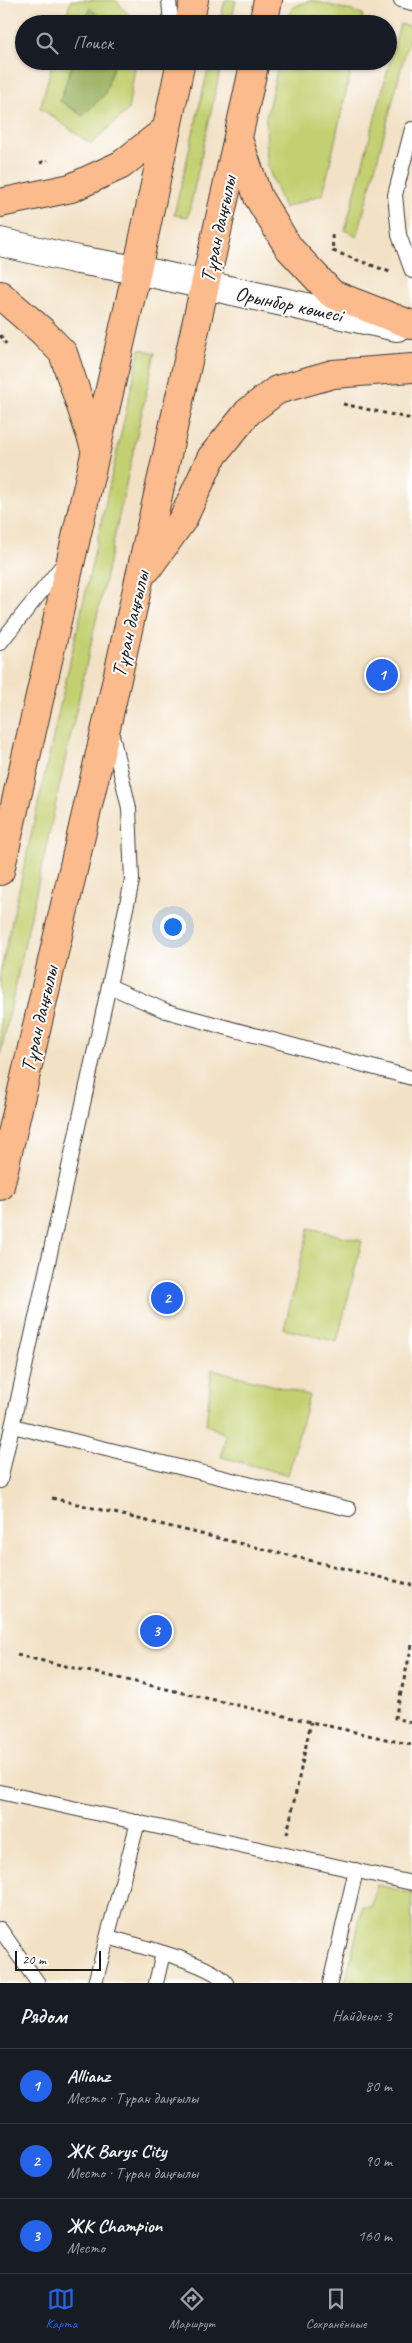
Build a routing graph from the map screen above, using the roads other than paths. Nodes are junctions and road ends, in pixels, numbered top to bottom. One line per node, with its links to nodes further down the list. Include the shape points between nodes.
1 (169, 0): 6 (lane)
2 (194, 0): 7 (main road)
3 (268, 0): 8 (main road)
4 (401, 0): 5 (lane)
5 (412, 3)
6 (171, 15)
7 (191, 15)
8 (265, 15)
9 (177, 70): 11 (main road)
10 (253, 70): 13 (main road, Тұран даңғылы)
11 (167, 129): 14 (main road, via 121,165 71,188); 16 (main road)
12 (412, 129): 17 (lane, via 395,195 399,235)
13 (238, 137): 18 (main road, Тұран даңғылы); 20 (main road, via 258,197 289,248 332,294)
14 (0, 203)
15 (0, 242): 16 (street, Орынбор көшесі)
16 (137, 270): 18 (street, Орынбор көшесі); 23 (main road)
17 (412, 271)
18 (206, 286): 21 (street, Орынбор көшесі); 25 (main road, Тұран даңғылы)
19 (0, 295): 23 (main road, via 42,330 63,354)
20 (412, 325)
21 (412, 331)
22 (412, 368): 25 (main road, via 333,374 277,390 248,412 211,458 183,519)
23 (95, 448): 24 (main road)
24 (72, 554): 26 (lane); 28 (main road)
25 (140, 579): 27 (main road, Тұран даңғылы)
26 (0, 643)
27 (108, 719): 29 (lane, via 129,808 132,881); 31 (main road, Тұран даңғылы)
28 (0, 871)
29 (109, 986): 30 (lane, via 166,1011); 32 (lane)
30 (412, 1078)
31 (0, 1186)
32 (13, 1426): 33 (lane); 34 (lane)
33 (0, 1481)
34 (350, 1509)
35 (0, 1792): 36 (lane)
36 (138, 1822): 37 (lane); 40 (lane)
37 (356, 1870): 38 (lane); 46 (lane)
38 (412, 1883)
39 (0, 1929): 42 (lane)
40 (108, 1937): 41 (lane); 43 (lane)
41 (163, 1953): 44 (lane); 45 (lane, via 215,1972)
42 (38, 1983)
43 (95, 1983)
44 (156, 1983)
45 (226, 1983)
46 (330, 1983)

